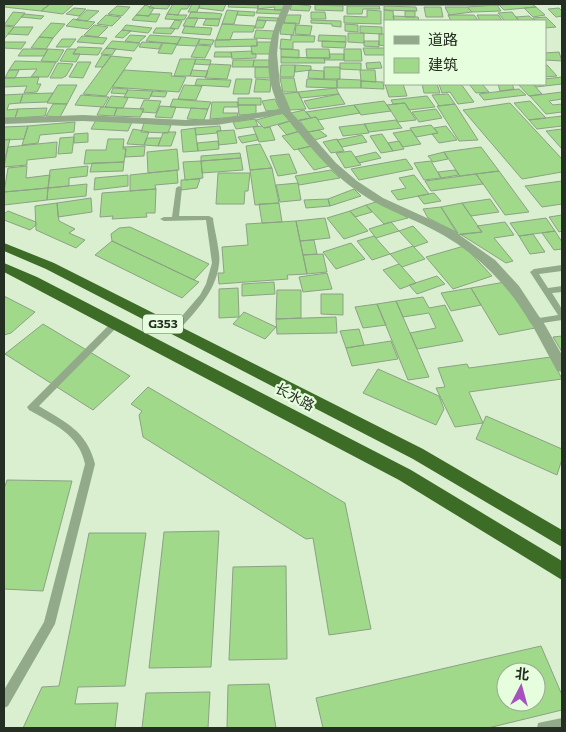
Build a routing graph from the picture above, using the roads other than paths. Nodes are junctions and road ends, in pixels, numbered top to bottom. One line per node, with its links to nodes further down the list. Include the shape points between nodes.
1 (288, 4): 5 (street, via 275,33 273,80)
2 (323, 4): 3 (street)
3 (391, 4): 4 (street)
4 (500, 4)
5 (285, 111): 6 (street, via 217,122 186,123 83,118); 16 (street, via 354,184 374,198 432,224 493,263 516,289)
6 (4, 120)
7 (179, 188): 9 (lane)
8 (164, 219): 9 (lane)
9 (176, 219): 18 (lane, via 210,218 216,263 203,297)
10 (4, 247): 18 (highway, 长水路 / G353, via 50,266)
11 (4, 267): 17 (highway, 长水路 / G353)
12 (562, 268): 14 (lane, via 534,272)
13 (562, 289): 14 (lane)
14 (547, 291): 15 (lane)
15 (562, 316): 16 (lane)
16 (536, 321): 19 (street)
17 (116, 323): 21 (highway, 长水路 / G353, via 405,475); 22 (lane, via 32,407 81,438 90,464 49,624)
18 (174, 330): 20 (highway, 长水路 / G353, via 418,454)
19 (562, 367)
20 (562, 539)
21 (562, 571)
22 (4, 702)
23 (562, 724): 24 (lane)
24 (543, 728)

